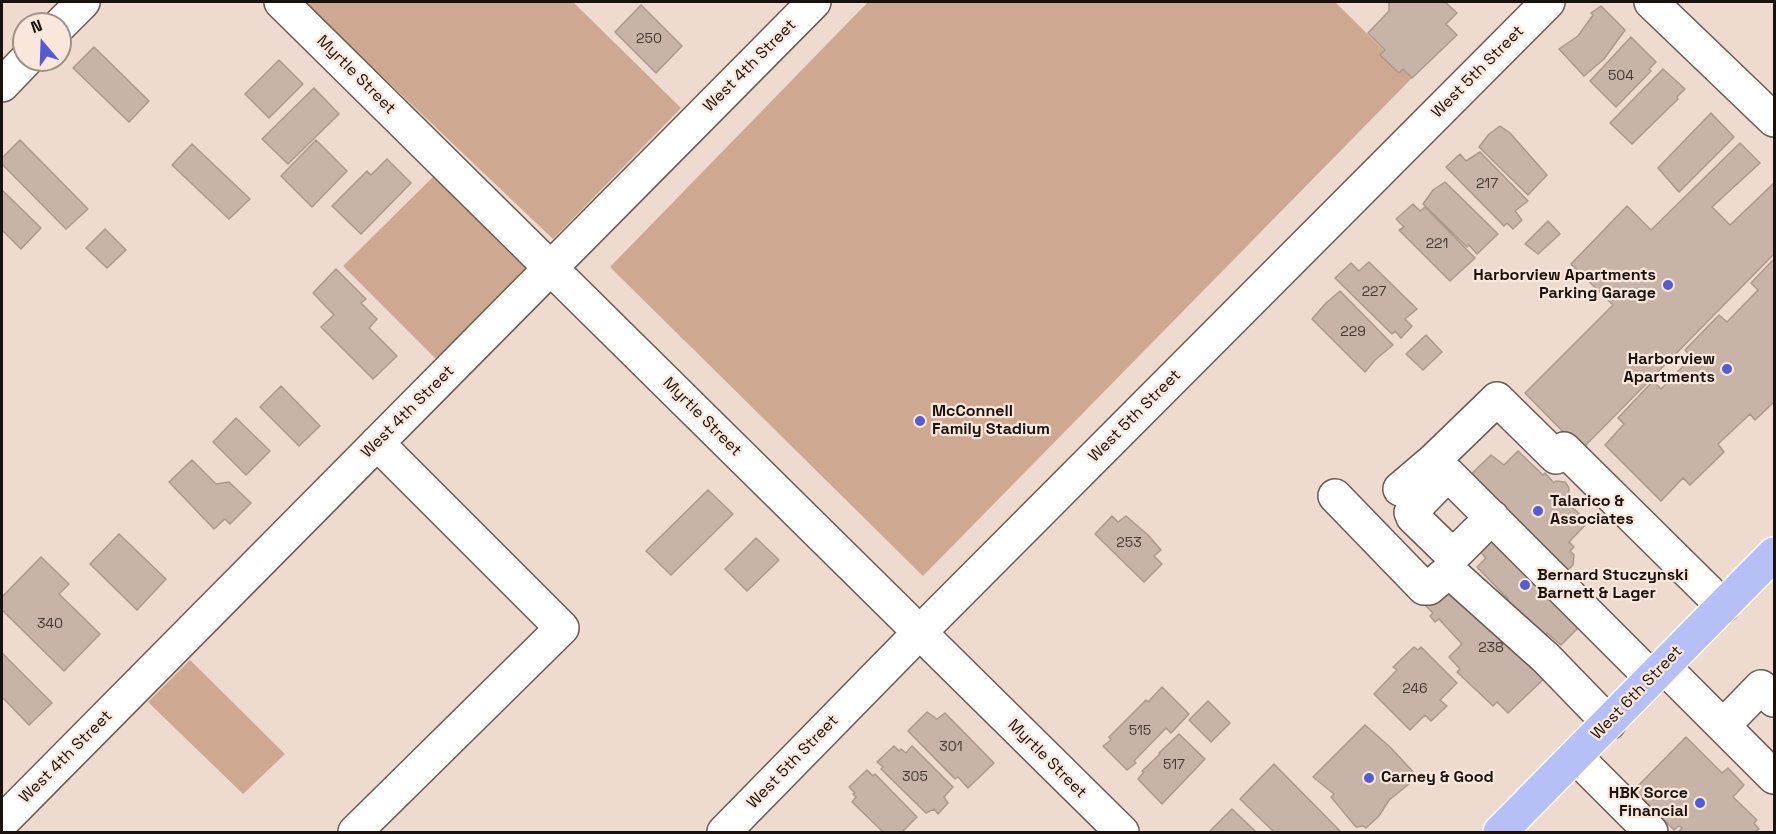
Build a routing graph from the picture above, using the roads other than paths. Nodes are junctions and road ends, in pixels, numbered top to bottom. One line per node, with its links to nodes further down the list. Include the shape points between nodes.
1 (83, 2): 6 (street)
2 (281, 2): 10 (street, Myrtle Street)
3 (814, 2): 10 (street, West 4th Street)
4 (1548, 2): 18 (street, West 5th Street)
5 (1651, 2): 9 (street)
6 (72, 13)
7 (14, 72): 8 (street)
8 (2, 85)
9 (1774, 120)
10 (551, 267): 11 (street, West 4th Street); 18 (street, Myrtle Street)
11 (377, 443): 25 (street, West 4th Street); 26 (street, via 562,628)
12 (1441, 467): 13 (street); 15 (street); 15 (street, via 1412,512 1413,517 1451,554); 17 (street, via 1497,399 1556,457 1564,449)
13 (1400, 489)
14 (1335, 496): 21 (street, via 1424,588 1449,571 1546,658)
15 (1492, 517): 19 (street)
16 (1774, 554): 17 (main road, West 6th Street)
17 (1723, 606): 19 (main road, West 6th Street)
18 (919, 633): 27 (street, West 5th Street); 28 (street, Myrtle Street)
19 (1658, 672): 21 (main road, West 6th Street); 22 (street)
20 (1774, 700): 22 (street, via 1761,687)
21 (1609, 723): 23 (main road, West 6th Street)
22 (1722, 726): 24 (street)
23 (1575, 756): 29 (main road, West 6th Street); 30 (street)
24 (1774, 777)
25 (2, 822)
26 (355, 832)
27 (724, 832)
28 (1122, 832)
29 (1500, 832)
30 (1651, 832)

